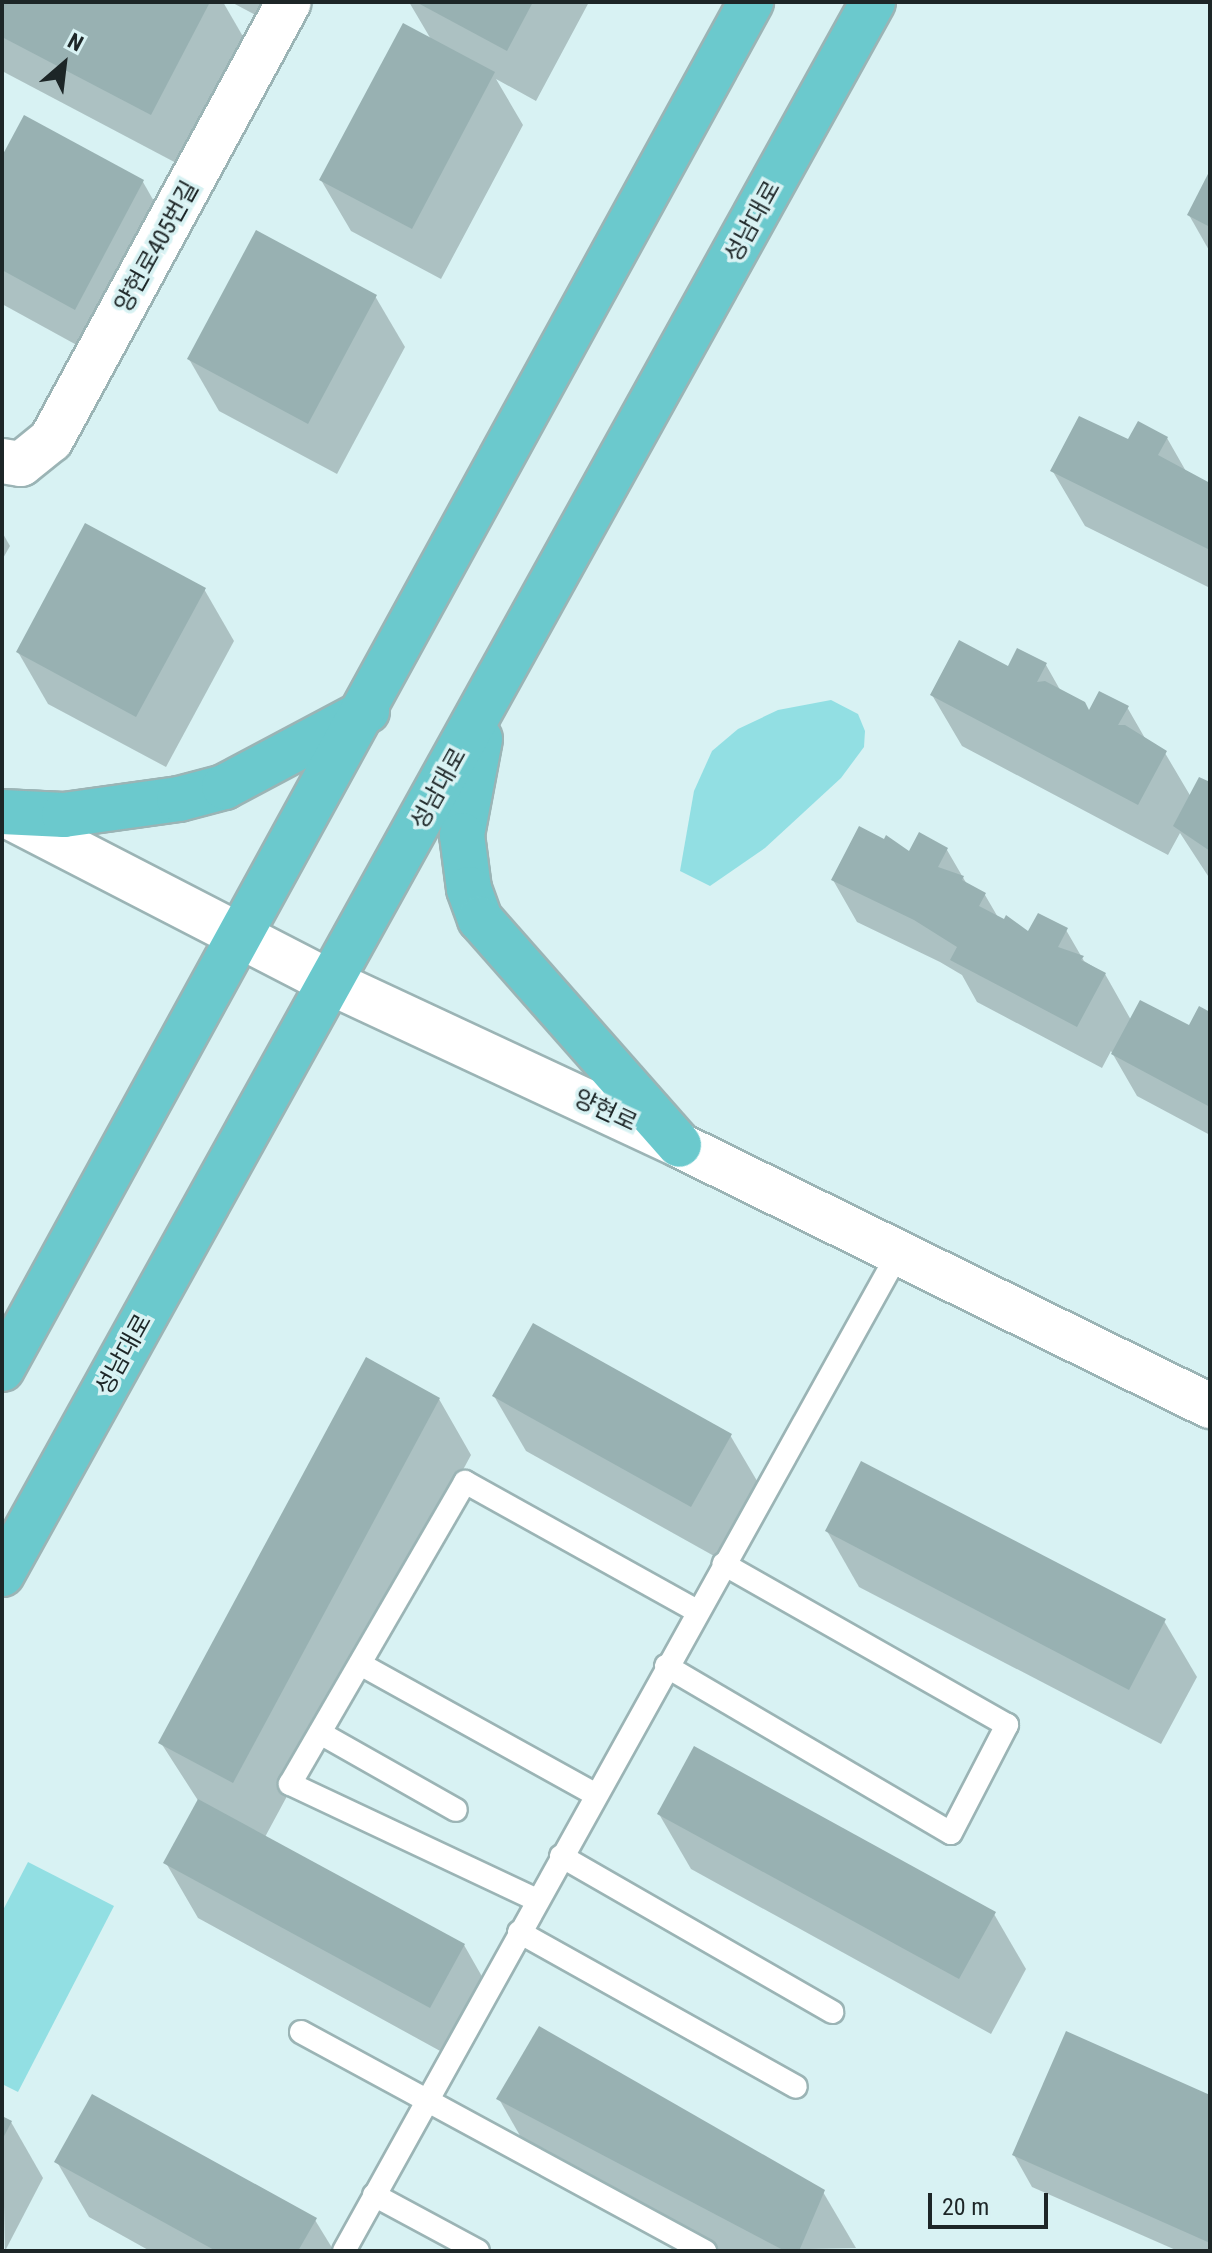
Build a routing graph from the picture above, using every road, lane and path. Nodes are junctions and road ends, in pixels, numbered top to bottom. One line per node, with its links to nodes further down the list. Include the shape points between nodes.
1 (289, 2): 4 (main road, 양현로405번길, via 51,440 21,464)
2 (751, 2): 6 (main road)
3 (873, 2): 5 (main road, 성남대로)
4 (2, 461)
5 (488, 701): 9 (main road, 성남대로); 10 (main road, via 462,835 469,889 480,919)
6 (367, 711): 7 (main road, via 224,787 179,799 64,815); 8 (main road)
7 (2, 812): 8 (main road, 양현로)
8 (237, 935): 9 (main road, 양현로); 12 (main road)
9 (330, 982): 10 (main road, 양현로); 15 (main road, 성남대로)
10 (679, 1145): 11 (main road, 양현로)
11 (899, 1252): 13 (main road, 양현로); 14 (lane)
12 (2, 1369)
13 (1210, 1406)
14 (724, 1564): 16 (lane); 18 (lane, via 1007,1725 951,1833)
15 (2, 1574)
16 (697, 1611): 17 (lane, via 465,1482); 18 (lane)
17 (360, 1664): 19 (lane); 20 (lane)
18 (666, 1666): 20 (lane)
19 (320, 1733): 21 (lane); 23 (lane, via 290,1784)
20 (595, 1794): 22 (lane)
21 (456, 1810)
22 (561, 1856): 23 (lane); 25 (lane)
23 (537, 1900): 24 (lane)
24 (519, 1932): 27 (lane); 28 (lane)
25 (832, 2012)
26 (301, 2032): 28 (lane)
27 (796, 2087)
28 (428, 2098): 29 (lane); 32 (lane)
29 (374, 2195): 30 (lane); 31 (lane)
30 (344, 2251)
31 (478, 2251)
32 (705, 2251)

